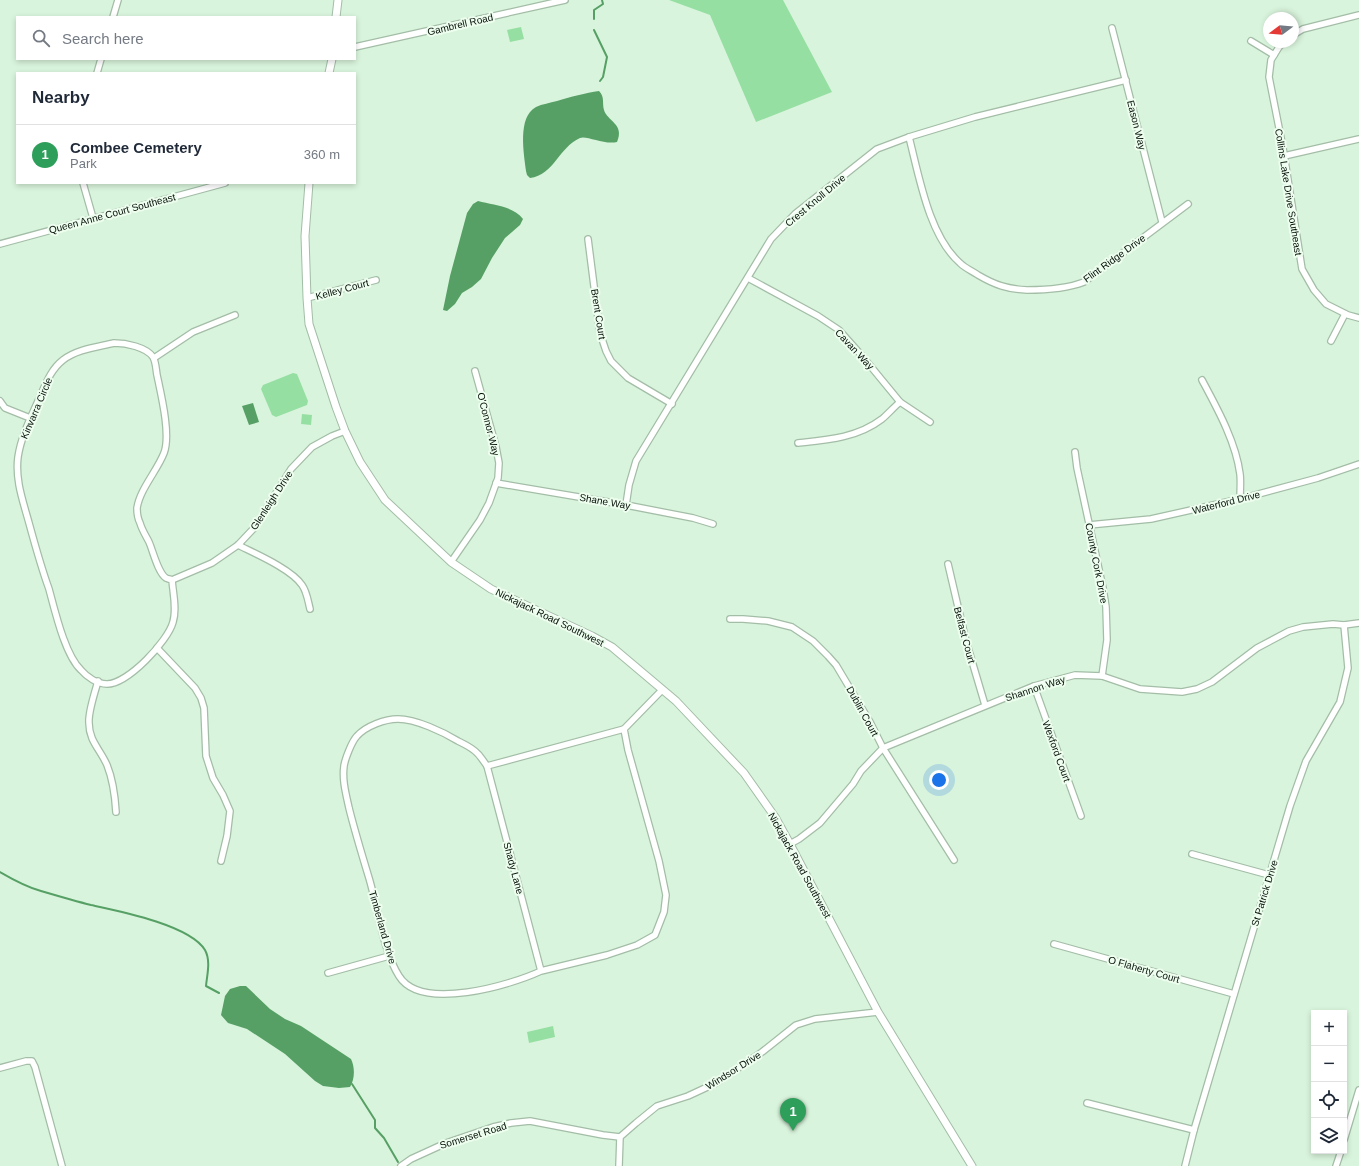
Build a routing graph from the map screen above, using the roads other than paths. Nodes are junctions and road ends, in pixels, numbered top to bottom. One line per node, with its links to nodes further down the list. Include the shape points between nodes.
1 (118, 0): 5 (street)
2 (338, 0): 6 (street)
3 (564, 0): 10 (street, Gambrell Road)
4 (1359, 15): 8 (street)
5 (113, 16)
6 (336, 16)
7 (1112, 28): 17 (street, Eason Way)
8 (1299, 31)
9 (1251, 41): 12 (street)
10 (356, 47)
11 (1278, 48): 12 (street, Collins Lake Drive Southeast)
12 (1274, 55): 20 (street, Collins Lake Drive Southeast, via 1269,78)
13 (101, 60): 15 (street)
14 (332, 60): 16 (street)
15 (97, 72)
16 (329, 72)
17 (1126, 80): 18 (street, Crest Knoll Drive, via 974,117); 26 (street, Eason Way)
18 (909, 137): 26 (street, Flint Ridge Drive, via 934,225 960,263 992,283 1010,289 1039,290 1070,287 1084,282); 29 (street, Crest Knoll Drive, via 877,149 795,214 772,239)
19 (1359, 138): 20 (street)
20 (1284, 156): 32 (street, Collins Lake Drive Southeast, via 1302,269 1326,304)
21 (83, 184): 25 (street)
22 (221, 184): 25 (street, Queen Anne Court Southeast)
23 (308, 184): 31 (street, Nickajack Road Southwest, via 305,236)
24 (1188, 204): 26 (street, Flint Ridge Drive)
25 (93, 218): 28 (street, Queen Anne Court Southeast)
26 (1162, 222)
27 (588, 239): 41 (street, Brent Court, via 600,332 606,352 628,378)
28 (0, 244)
29 (748, 278): 40 (street, Cavan Way, via 839,330); 41 (street, Crest Knoll Drive)
30 (376, 280): 31 (street, Kelley Court)
31 (307, 298): 44 (street, Nickajack Road Southwest, via 309,324)
32 (1345, 314): 34 (street, Collins Lake Drive Southeast); 35 (street)
33 (235, 315): 36 (street, via 193,332)
34 (1359, 318)
35 (1331, 341)
36 (154, 358): 42 (street, Kinvarra Circle, via 149,353 125,343 114,343 73,354 52,370); 56 (street, via 165,424 165,447 144,490 137,515 161,571 166,578)
37 (475, 371): 48 (street, O'Connor Way, via 499,463)
38 (1202, 380): 49 (street, via 1232,443 1240,474)
39 (0, 401): 42 (street, via 5,408)
40 (900, 402): 43 (street, Cavan Way); 45 (street, via 864,430 842,438)
41 (672, 404): 50 (street, Crest Knoll Drive, via 636,461)
42 (30, 418): 63 (street, Kinvarra Circle, via 18,457 20,491 70,656 92,680)
43 (930, 422)
44 (345, 431): 53 (street, Glenleigh Drive, via 312,447 291,469 255,527); 54 (street, Nickajack Road Southwest, via 360,462 385,500)
45 (798, 443)
46 (1075, 452): 52 (street, County Cork Drive, via 1076,468)
47 (1359, 464): 49 (street, Waterford Drive)
48 (496, 483): 50 (street, Shane Way); 54 (street, O'Connor Way, via 480,520)
49 (1240, 499): 52 (street, Waterford Drive, via 1152,519)
50 (626, 505): 51 (street, Shane Way)
51 (713, 524)
52 (1089, 525): 62 (street, County Cork Drive, via 1106,607 1107,640)
53 (238, 545): 56 (street, Glenleigh Drive, via 212,563); 57 (street, via 297,579 306,593)
54 (451, 562): 65 (street, Nickajack Road Southwest, via 491,589 612,647)
55 (948, 564): 66 (street, Belfast Court, via 966,641)
56 (172, 580): 61 (street, via 174,622)
57 (310, 609)
58 (730, 620): 68 (street, Dublin Court, via 768,621 792,627 813,641 836,665)
59 (1359, 623): 60 (street, Shannon Way)
60 (1344, 625): 62 (street, Shannon Way, via 1333,624 1289,631 1257,648 1212,682 1197,689 1182,692 1140,688); 76 (street, St Patrick Drive, via 1348,668 1340,702 1306,761)
61 (158, 648): 63 (street, via 130,675 107,684); 75 (street, via 195,688 204,708 206,756 213,778 224,794 230,811 228,836)
62 (1102, 676): 64 (street, Shannon Way, via 1075,675)
63 (98, 681): 70 (street, via 88,721 89,731 111,777)
64 (1034, 686): 66 (street, Shannon Way); 71 (street, Wexford Court)
65 (662, 690): 67 (street); 72 (street, Nickajack Road Southwest, via 676,701 744,773 775,817)
66 (985, 705): 68 (street, Shannon Way)
67 (624, 729): 69 (street); 79 (street, Timberland Drive, via 660,861 666,895 664,912 655,934 637,945 608,955)
68 (883, 748): 72 (street, Shannon Way, via 861,770 853,784 820,823); 74 (street, Dublin Court)
69 (487, 766): 78 (street, Timberland Drive, via 477,752 449,735 423,724 399,719 374,724 357,736 352,744 344,766 344,784); 79 (street, Shady Lane)
70 (116, 812)
71 (1081, 816)
72 (790, 844): 82 (street, Nickajack Road Southwest)
73 (1192, 854): 76 (street)
74 (954, 860)
75 (221, 861)
76 (1269, 875): 81 (street, St Patrick Drive)
77 (1054, 944): 81 (street, O Flaherty Court)
78 (389, 956): 79 (street, Timberland Drive, via 404,983 416,990 438,994 489,988); 80 (street)
79 (541, 971)
80 (328, 973)
81 (1234, 994): 86 (street, St Patrick Drive)
82 (878, 1012): 88 (street, Windsor Drive, via 815,1019 796,1025 716,1083 657,1106); 93 (street, Nickajack Road Southwest)
83 (0, 1068): 90 (street, via 32,1061)
84 (1359, 1090): 87 (street)
85 (1087, 1103): 86 (street)
86 (1194, 1130): 94 (street, St Patrick Drive)
87 (1347, 1130)
88 (620, 1137): 91 (street, Somerset Road, via 530,1121 511,1123 446,1143); 92 (street)
89 (1340, 1154): 95 (street)
90 (62, 1166)
91 (401, 1166)
92 (620, 1166)
93 (972, 1166)
94 (1185, 1166)
95 (1336, 1166)

